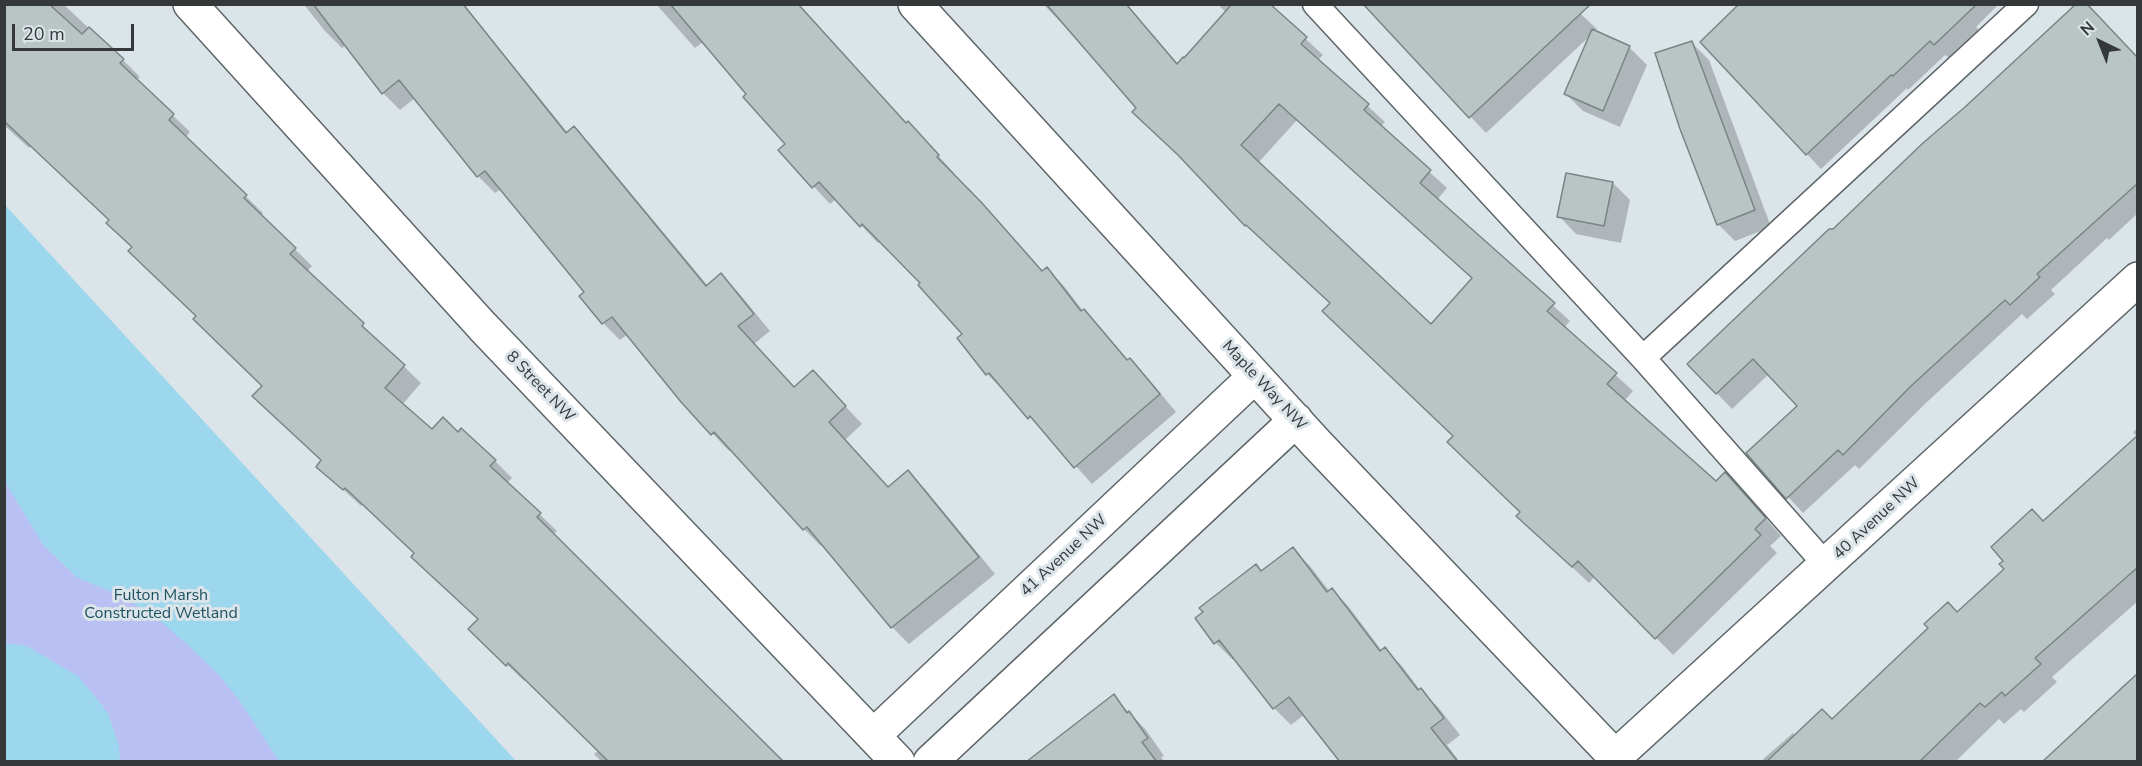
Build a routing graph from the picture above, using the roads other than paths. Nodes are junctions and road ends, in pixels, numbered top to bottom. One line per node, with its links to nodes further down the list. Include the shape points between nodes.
1 (190, 4): 10 (street, 8 Street NW, via 483,327)
2 (915, 4): 7 (street, Maple Way NW)
3 (1315, 4): 6 (lane)
4 (2026, 4): 6 (lane)
5 (2138, 279): 9 (street, 40 Avenue NW)
6 (1643, 358): 9 (lane)
7 (1255, 376): 8 (street, Maple Way NW); 10 (street, 41 Avenue NW)
8 (1296, 420): 11 (street, Maple Way NW); 13 (street)
9 (1826, 565): 11 (street, 40 Avenue NW)
10 (874, 735): 12 (street, 8 Street NW)
11 (1618, 759)
12 (898, 762)
13 (930, 762)

